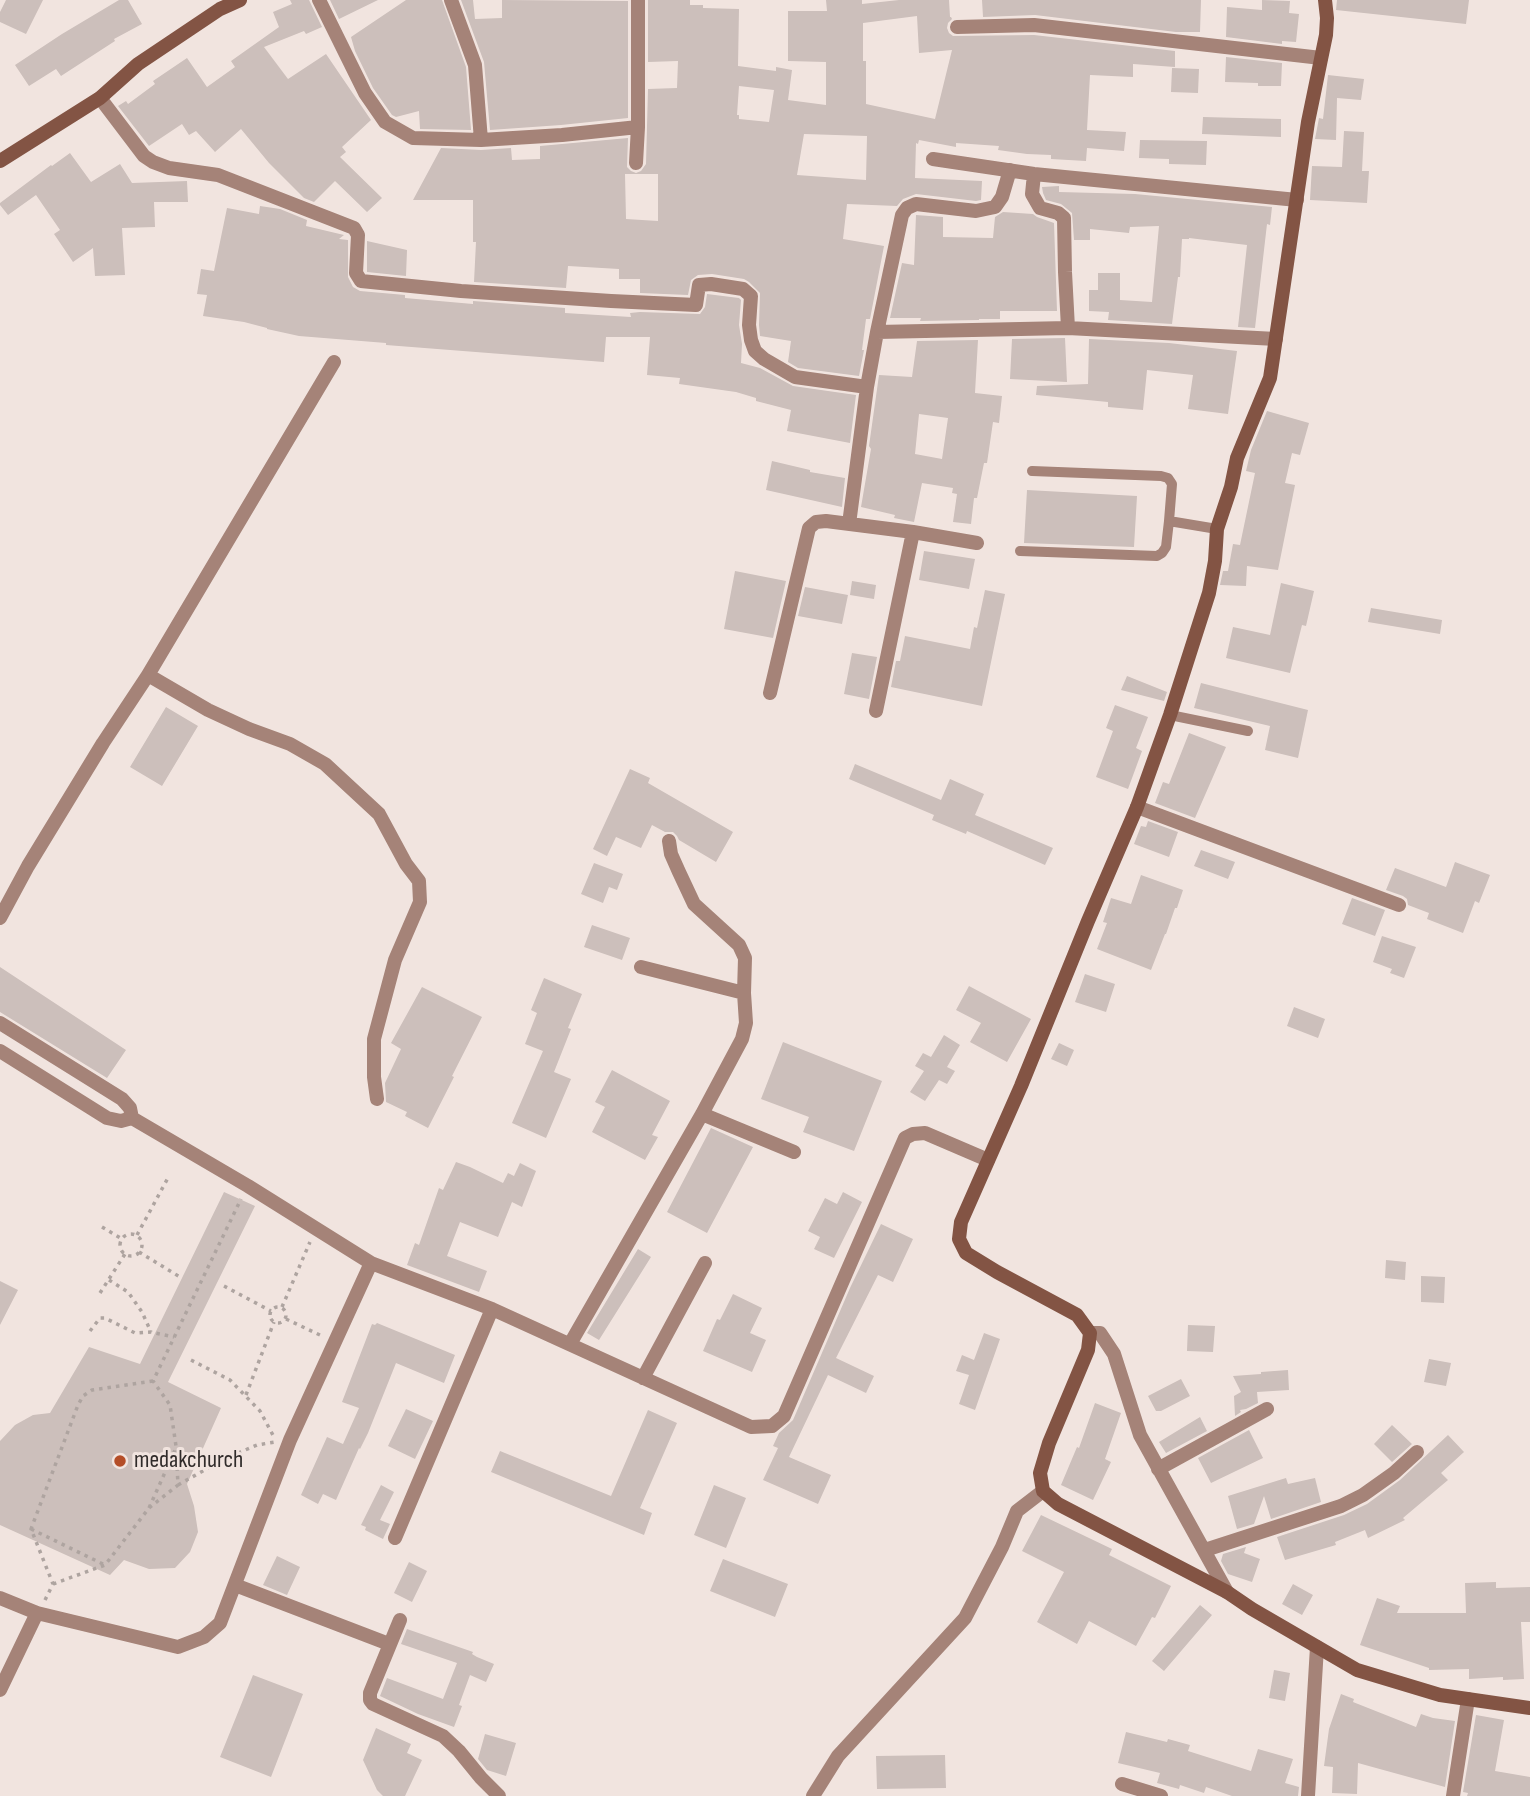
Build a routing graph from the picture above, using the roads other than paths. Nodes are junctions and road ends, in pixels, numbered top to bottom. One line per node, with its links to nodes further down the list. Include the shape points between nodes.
1 (240, 0): 8 (street, via 138,64)
2 (319, 0): 10 (street, via 384,121 414,138)
3 (451, 0): 10 (street, via 475,65)
4 (638, 0): 9 (street)
5 (1325, 0): 7 (street)
6 (957, 27): 7 (street, via 1034,25)
7 (1321, 58): 16 (street)
8 (100, 98): 12 (street); 21 (street, via 153,162 218,174 354,228 358,235 356,273 361,281 696,305 699,285 744,289 751,296 751,340 764,359 795,377)
9 (638, 127): 10 (street); 13 (street)
10 (481, 140)
11 (933, 159): 14 (street)
12 (0, 161)
13 (636, 163)
14 (1010, 170): 15 (street); 18 (street, via 995,207 976,211 916,204 907,208)
15 (1034, 174): 16 (street); 17 (street, via 1032,194 1040,208 1064,218)
16 (1297, 200): 19 (street)
17 (1068, 328): 18 (street); 19 (street)
18 (877, 332): 21 (street)
19 (1276, 339): 25 (street, via 1270,378 1237,458)
20 (334, 362): 29 (street)
21 (867, 387): 24 (street)
22 (1032, 471): 23 (lane, via 1168,478)
23 (1169, 521): 25 (lane); 28 (lane, via 1166,547 1157,556)
24 (849, 524): 26 (street); 30 (street, via 826,521 809,528)
25 (1217, 529): 32 (street, via 1209,593)
26 (913, 532): 27 (street); 31 (street)
27 (977, 543)
28 (1020, 551)
29 (148, 675): 37 (street); 42 (street, via 208,710 325,764 379,814 419,881 420,902 395,960 374,1039)
30 (770, 693)
31 (876, 711)
32 (1170, 715): 33 (lane); 34 (street)
33 (1248, 730)
34 (1136, 807): 36 (street); 46 (street)
35 (668, 841): 39 (street, via 694,904 739,945 745,958)
36 (1399, 905)
37 (0, 918)
38 (641, 967): 39 (street)
39 (744, 993): 43 (street, via 742,1039)
40 (0, 1023): 44 (street, via 122,1099)
41 (0, 1051): 44 (street, via 107,1118)
42 (377, 1099)
43 (702, 1114): 45 (street); 51 (street)
44 (132, 1118): 47 (street)
45 (794, 1152)
46 (988, 1160): 50 (street, via 961,1222 959,1239 966,1253 1077,1314); 52 (street, via 925,1133 905,1138 784,1416 772,1426 751,1427)
47 (371, 1263): 49 (street); 59 (street, via 290,1440)
48 (705, 1263): 52 (street)
49 (492, 1309): 51 (street); 57 (street)
50 (1090, 1333): 55 (street, via 1100,1333 1114,1354 1140,1435); 56 (street, via 1088,1350 1040,1473)
51 (570, 1344): 52 (street)
52 (643, 1378)
53 (1266, 1409): 55 (street)
54 (1417, 1452): 58 (street, via 1394,1473 1341,1506)
55 (1158, 1469): 58 (street)
56 (1043, 1491): 60 (street, via 1058,1504); 71 (street, via 1017,1511 965,1618 838,1756)
57 (395, 1538)
58 (1205, 1550): 60 (street)
59 (235, 1586): 62 (street, via 220,1623 204,1637 178,1647); 64 (street)
60 (1227, 1592): 65 (street)
61 (0, 1598): 62 (street)
62 (37, 1614): 66 (street)
63 (400, 1620): 64 (street)
64 (389, 1644): 70 (street, via 370,1700 443,1736)
65 (1317, 1647): 67 (street, via 1357,1670); 73 (street)
66 (0, 1690)
67 (1468, 1699): 68 (street); 74 (street)
68 (1530, 1708)
69 (1122, 1784): 72 (street)
70 (499, 1796)
71 (813, 1796)
72 (1161, 1796)
73 (1308, 1796)
74 (1453, 1796)

